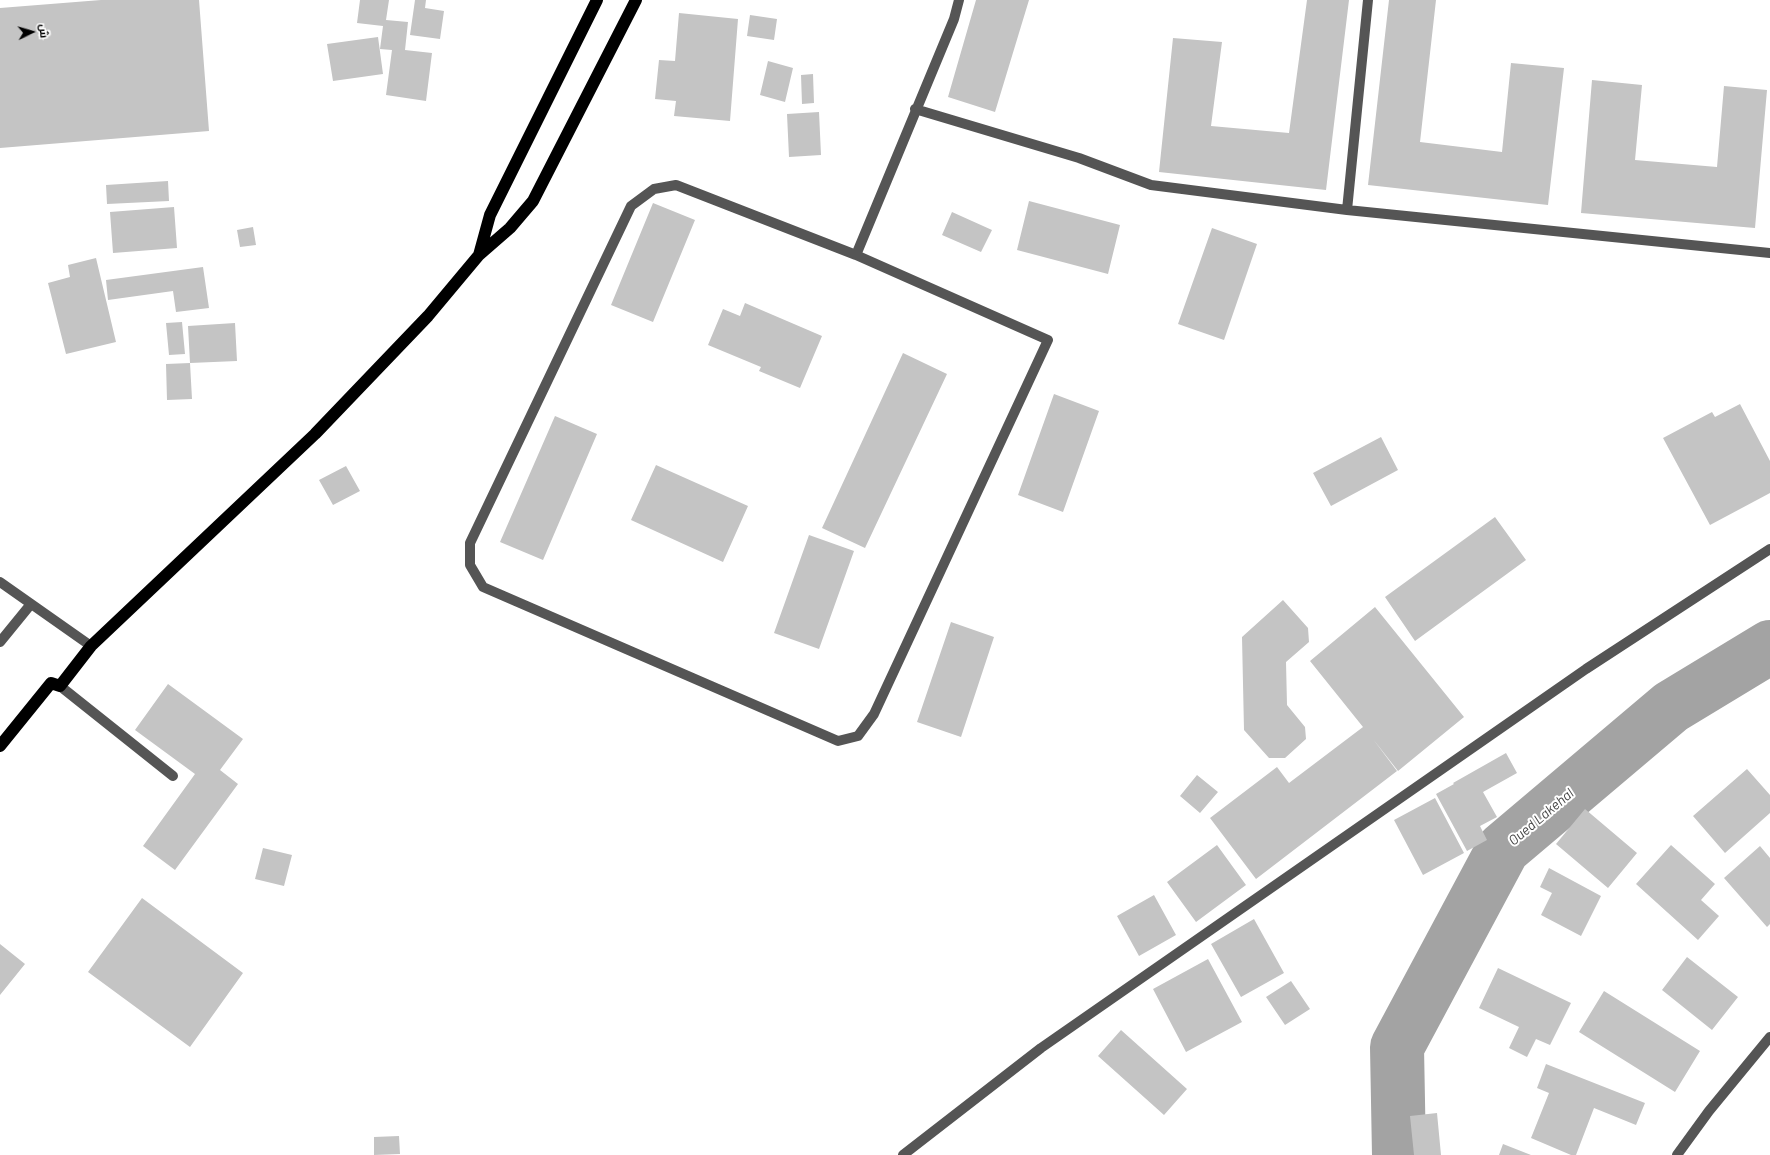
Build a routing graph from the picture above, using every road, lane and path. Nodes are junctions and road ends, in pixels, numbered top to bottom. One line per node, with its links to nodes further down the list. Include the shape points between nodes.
1 (597, 0): 8 (highway, via 490,215)
2 (636, 0): 8 (highway, via 533,201 510,228)
3 (959, 0): 5 (street, via 954,19)
4 (1368, 0): 6 (street)
5 (915, 109): 6 (street, via 1079,158 1151,185); 9 (street)
6 (1347, 210): 7 (street)
7 (1770, 253)
8 (479, 255): 14 (highway, via 428,316 315,434)
9 (856, 255): 9 (street, via 676,185 654,189 631,206 470,543 470,565 483,587 838,741 858,736 874,714 1048,340)
10 (1770, 549): 19 (street, via 1586,669 1040,1048)
11 (0, 582): 12 (street)
12 (31, 604): 13 (street); 14 (street)
13 (0, 642)
14 (91, 646): 15 (highway)
15 (60, 686): 16 (highway, via 51,683); 17 (street)
16 (0, 746)
17 (172, 776)
18 (1770, 1037): 20 (street, via 1709,1110)
19 (903, 1155)
20 (1676, 1155)

